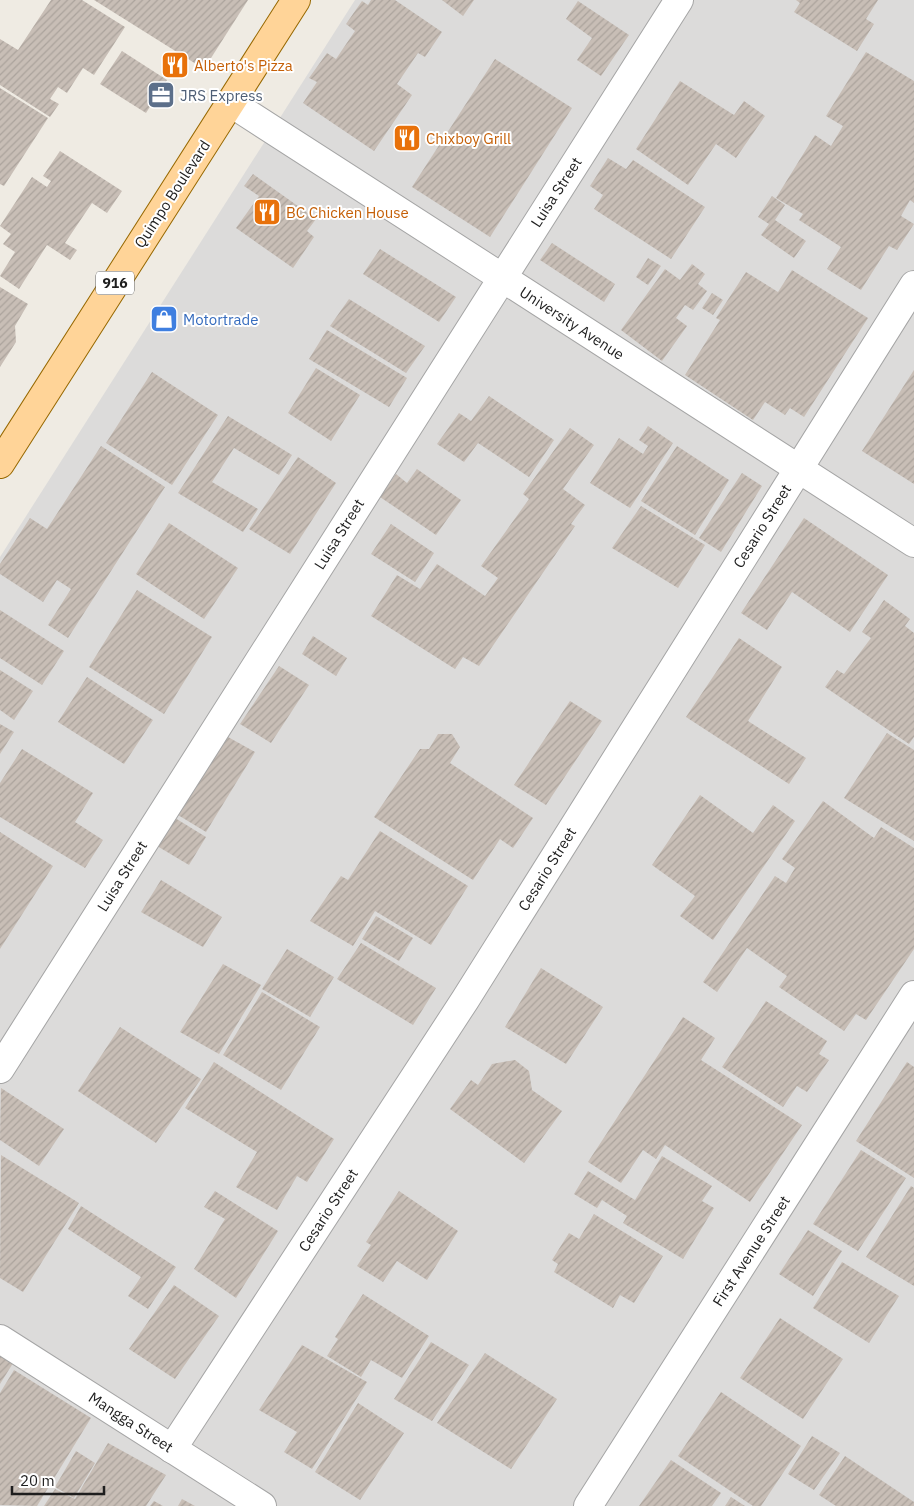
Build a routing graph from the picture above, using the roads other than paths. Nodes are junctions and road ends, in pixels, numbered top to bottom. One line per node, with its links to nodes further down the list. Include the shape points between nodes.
1 (296, 0): 3 (main road, Quimpo Boulevard / 916)
2 (679, 0): 4 (street, Luisa Street)
3 (231, 103): 4 (street, University Avenue); 6 (main road, Quimpo Boulevard / 916)
4 (501, 278): 7 (street, University Avenue); 10 (street, Luisa Street)
5 (914, 285): 7 (street, Cesario Street)
6 (0, 464)
7 (798, 469): 8 (street, University Avenue); 12 (street, Cesario Street, via 465,1000)
8 (914, 544)
9 (914, 995): 14 (street, First Avenue Street)
10 (0, 1069)
11 (0, 1339): 12 (street, Mangga Street)
12 (172, 1449): 13 (street, Mangga Street)
13 (262, 1506)
14 (588, 1506)

